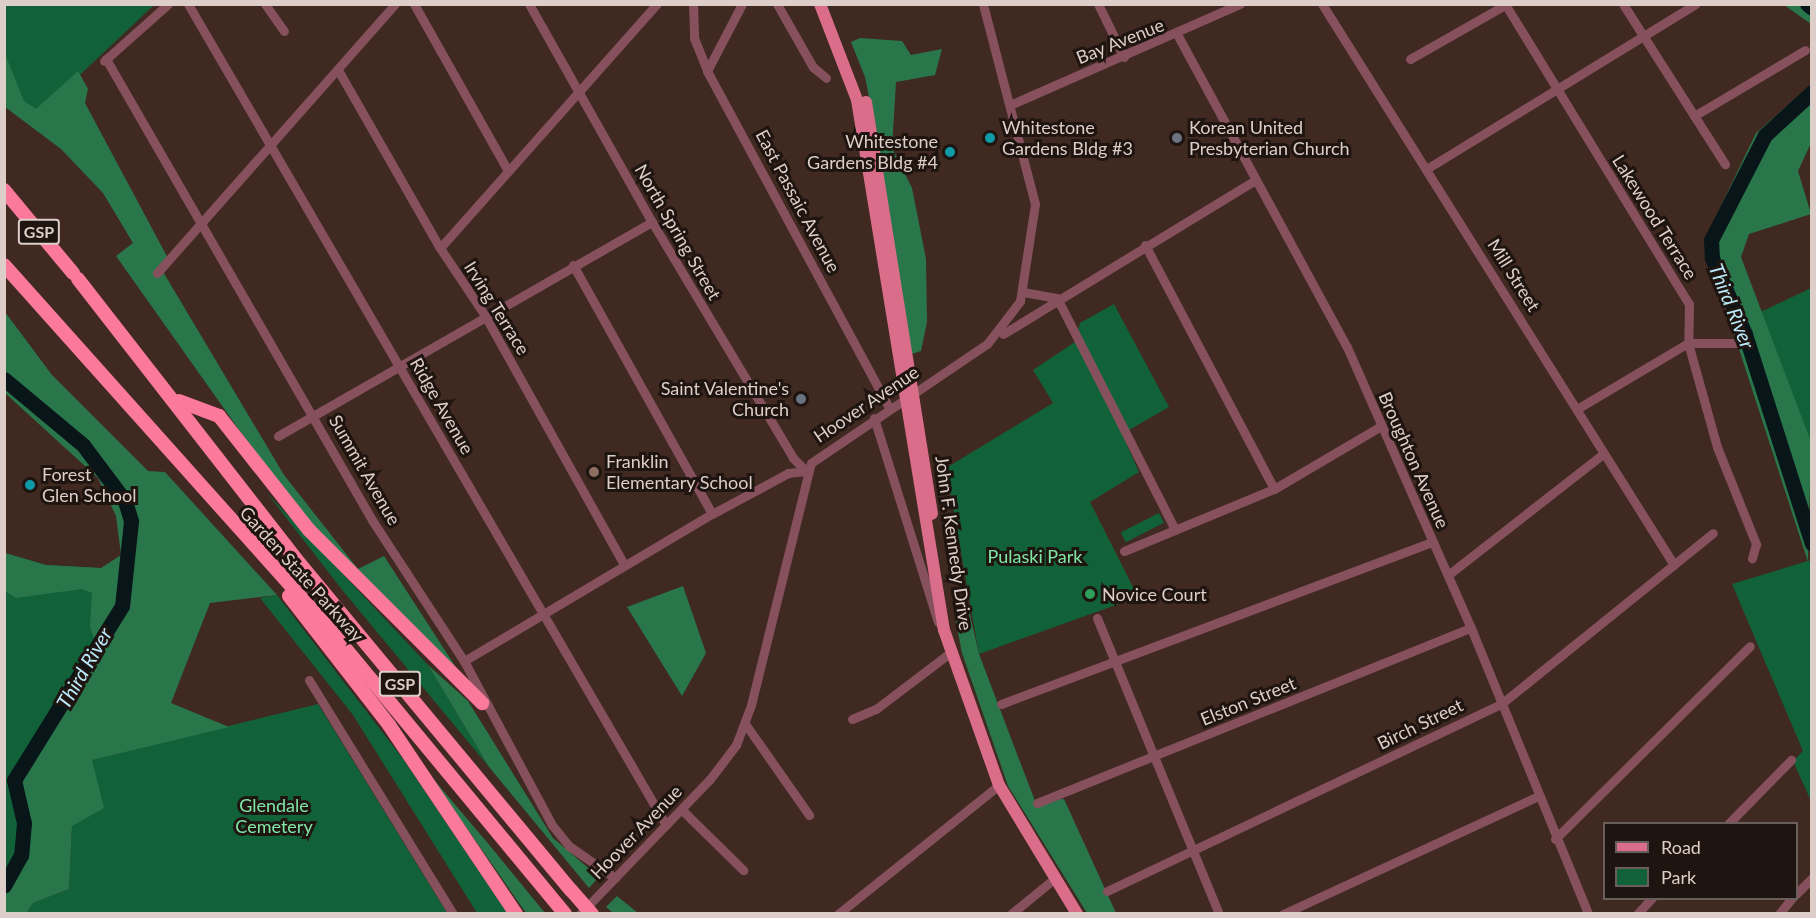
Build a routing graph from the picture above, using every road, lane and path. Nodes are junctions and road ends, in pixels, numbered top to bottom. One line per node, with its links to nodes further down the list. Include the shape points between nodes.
1 (168, 4): 40 (street, Summit Avenue, via 105,60)
2 (188, 4): 33 (street, Ridge Avenue)
3 (266, 4): 20 (street)
4 (395, 4): 26 (street)
5 (414, 4): 36 (street)
6 (529, 4): 30 (street, North Spring Street)
7 (657, 4): 30 (street)
8 (693, 4): 27 (street, East Passaic Avenue, via 694,38)
9 (742, 4): 27 (street)
10 (777, 4): 28 (street, via 813,67)
11 (820, 4): 53 (main road, John F. Kennedy Drive, via 857,100)
12 (829, 4): 53 (main road, John F. Kennedy Drive, via 865,98)
13 (983, 4): 31 (street, Hoover Avenue)
14 (1098, 4): 24 (street)
15 (1240, 4): 21 (street, Bay Avenue)
16 (1322, 4): 35 (street, Mill Street)
17 (1623, 4): 22 (street)
18 (1696, 4): 22 (street)
19 (1505, 5): 25 (street); 29 (street, Lakewood Terrace)
20 (284, 32)
21 (1178, 36): 24 (street, Bay Avenue); 37 (street, Broughton Avenue)
22 (1644, 37): 29 (street); 32 (street)
23 (1805, 50): 32 (street)
24 (1124, 57): 31 (street, Bay Avenue)
25 (1410, 59)
26 (338, 70): 33 (street); 42 (street, Irving Terrace)
27 (707, 71): 55 (street, East Passaic Avenue)
28 (826, 78)
29 (1556, 88): 35 (street); 49 (street, Lakewood Terrace, via 1689,304)
30 (579, 93): 36 (street); 39 (street, North Spring Street)
31 (1011, 104): 46 (street, Hoover Avenue, via 1035,214)
32 (1694, 116): 34 (street)
33 (269, 148): 40 (street); 52 (street, Ridge Avenue)
34 (1725, 164)
35 (1428, 168): 56 (street, Mill Street)
36 (508, 171): 42 (street)
37 (1255, 180): 41 (street); 59 (street, Broughton Avenue, via 1347,347)
38 (4, 190): 54 (highway, Garden State Parkway / GSP)
39 (652, 222): 44 (street); 62 (street, North Spring Street, via 793,458)
40 (203, 224): 45 (street); 57 (street, Summit Avenue)
41 (1145, 245): 47 (street); 63 (street)
42 (440, 248): 48 (street, Irving Terrace)
43 (4, 265): 67 (highway, Garden State Parkway / GSP)
44 (573, 265): 48 (street); 64 (street)
45 (157, 273)
46 (1023, 291): 47 (street); 50 (street, Hoover Avenue, via 1011,319)
47 (1057, 298): 50 (street); 65 (street)
48 (484, 314): 52 (street); 71 (street, Irving Terrace)
49 (1688, 343): 51 (street); 56 (street); 70 (street, Lakewood Terrace, via 1717,447 1756,544)
50 (987, 344): 53 (street, Hoover Avenue)
51 (1743, 344)
52 (399, 366): 57 (street); 74 (street, Ridge Avenue)
53 (909, 395): 55 (street, Hoover Avenue); 78 (main road, John F. Kennedy Drive)
54 (177, 400): 82 (highway, via 219,416 309,530); 111 (highway, Garden State Parkway / GSP, bridge, via 300,564)
55 (889, 408): 58 (street, Hoover Avenue)
56 (1578, 409): 61 (street, Mill Street)
57 (314, 415): 60 (street); 79 (street, Summit Avenue, via 372,520)
58 (874, 418): 62 (street, Hoover Avenue, via 820,454); 78 (street)
59 (1381, 426): 63 (street); 68 (street, Broughton Avenue)
60 (278, 436)
61 (1603, 454): 72 (street, Mill Street); 73 (street)
62 (806, 471): 64 (street, via 788,473); 86 (street, Hoover Avenue)
63 (1274, 489): 65 (street)
64 (712, 514): 71 (street)
65 (1175, 530): 69 (street)
66 (1713, 533): 72 (street, Birch Street)
67 (242, 535): 106 (highway, Garden State Parkway / GSP, via 326,625); 109 (highway, via 388,724)
68 (1433, 542): 73 (street, Broughton Avenue); 80 (street)
69 (1124, 551)
70 (1752, 558)
71 (624, 565): 74 (street)
72 (1674, 565): 84 (street, Birch Street)
73 (1448, 575): 76 (street, Broughton Avenue)
74 (544, 614): 79 (street); 95 (street, Ridge Avenue)
75 (1097, 618): 80 (street)
76 (1471, 628): 84 (street, Broughton Avenue); 87 (street, Elston Street)
77 (1750, 646): 96 (street)
78 (951, 652): 85 (street, via 876,709); 89 (main road)
79 (464, 661): 82 (street, Summit Avenue)
80 (1116, 664): 83 (street); 87 (street)
81 (309, 680): 108 (street)
82 (482, 703): 99 (street, Summit Avenue, via 559,836)
83 (1001, 704)
84 (1501, 704): 90 (street, Broughton Avenue); 97 (street, Birch Street)
85 (852, 719)
86 (746, 725): 92 (street, Hoover Avenue, via 720,769); 93 (street)
87 (1154, 757): 91 (street, Elston Street); 97 (street)
88 (1791, 760): 94 (street)
89 (999, 786): 100 (main road); 112 (street)
90 (1538, 796): 96 (street, Broughton Avenue); 116 (street)
91 (1037, 803)
92 (682, 810): 95 (street, Hoover Avenue); 98 (street)
93 (809, 815)
94 (1730, 822)
95 (666, 825): 99 (street, Hoover Avenue)
96 (1555, 839): 107 (street, Broughton Avenue)
97 (1193, 851): 102 (street, Birch Street); 115 (street)
98 (743, 870)
99 (615, 878): 110 (street, Hoover Avenue)
100 (1055, 878): 113 (street); 114 (main road)
101 (1812, 878): 103 (street)
102 (1107, 891)
103 (1798, 893)
104 (1650, 900): 117 (street)
105 (1790, 900): 118 (street)
106 (561, 909)
107 (1584, 912)
108 (453, 914)
109 (516, 914)
110 (580, 914)
111 (592, 914)
112 (838, 914)
113 (1011, 914)
114 (1077, 914)
115 (1219, 914)
116 (1283, 914)
117 (1637, 914)
118 (1779, 914)

